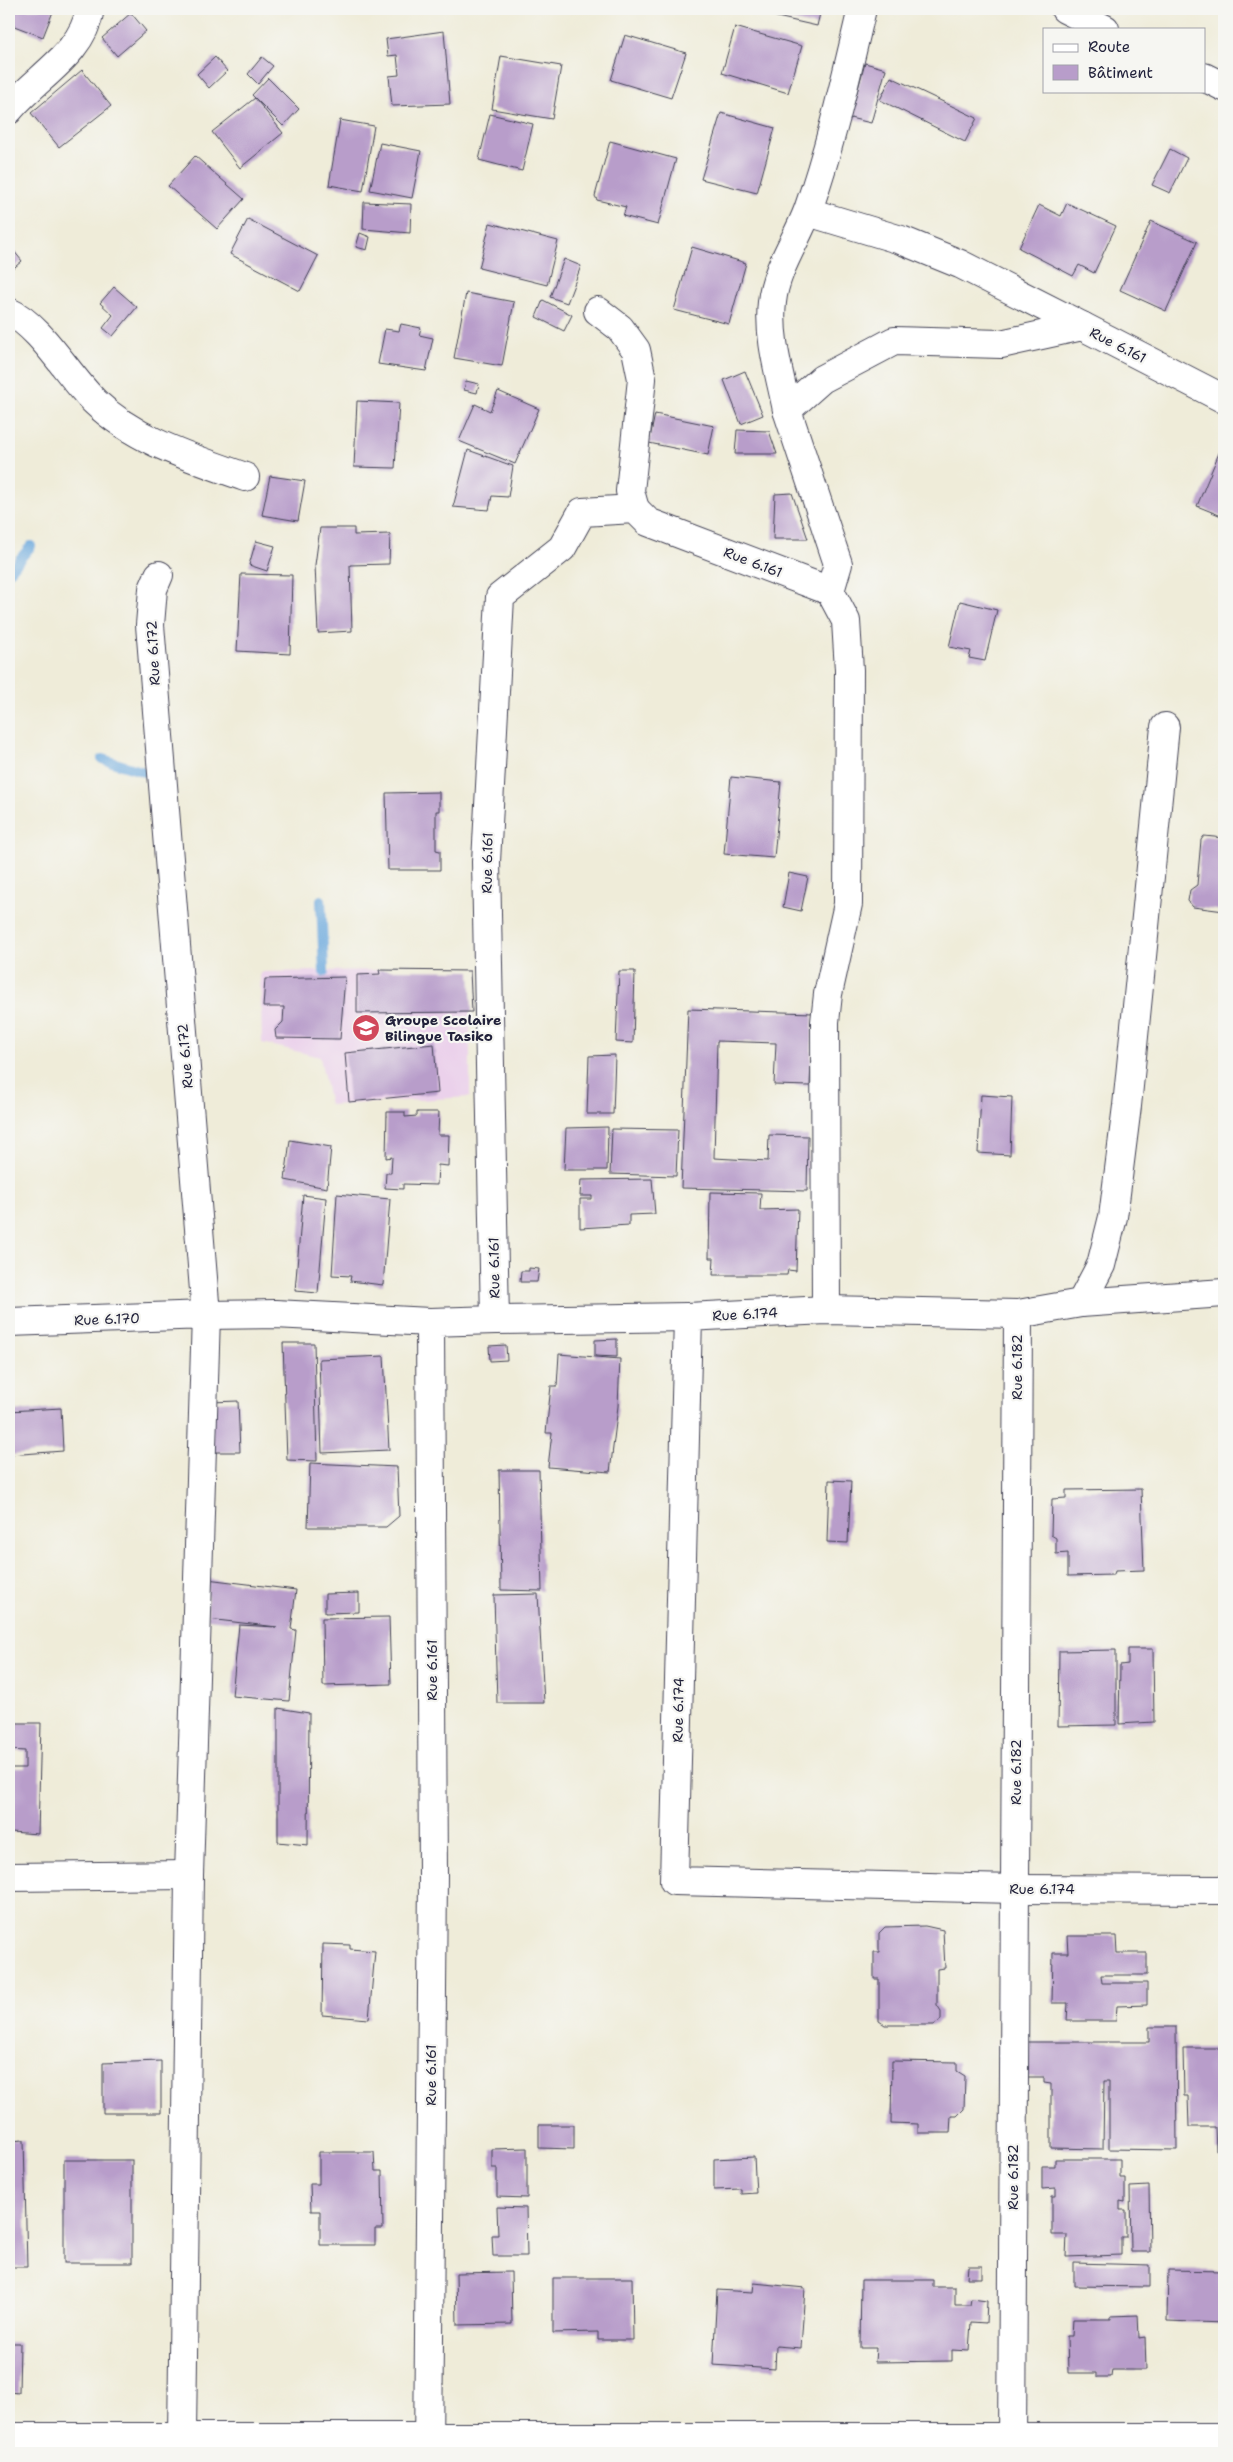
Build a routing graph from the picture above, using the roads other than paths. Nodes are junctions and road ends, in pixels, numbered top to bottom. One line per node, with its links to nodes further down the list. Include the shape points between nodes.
1 (90, 9): 7 (street, via 82,36)
2 (862, 9): 8 (street, via 834,126)
3 (1065, 9): 4 (street)
4 (1103, 28)
5 (1206, 78): 6 (street)
6 (1224, 87)
7 (9, 110)
8 (808, 212): 11 (street, via 901,240 960,264); 13 (street, via 772,300 770,326)
9 (598, 311): 15 (street, via 620,328 636,350 642,379 630,491)
10 (9, 312): 14 (street, via 30,325 79,386 124,425 165,448)
11 (1082, 326): 12 (street, Rue 6.161); 13 (street, Rue 6.161, via 1001,344 894,341 822,379)
12 (1224, 399)
13 (787, 410): 17 (street, via 838,564)
14 (245, 477)
15 (635, 510): 17 (street, Rue 6.161, via 648,522); 25 (street, Rue 6.161, via 582,512 562,548 500,597 486,862)
16 (159, 576): 23 (street, Rue 6.172, via 153,589 150,625)
17 (830, 592): 21 (street, via 846,621 849,670 848,894 824,1022)
18 (1165, 727): 20 (street, via 1113,1217 1101,1264)
19 (1224, 1293): 20 (street, Rue 6.182)
20 (1082, 1303): 22 (street, Rue 6.182)
21 (826, 1310): 22 (street, Rue 6.174); 24 (street, Rue 6.174)
22 (1018, 1314): 30 (street, Rue 6.182)
23 (206, 1315): 26 (street, Rue 6.170); 27 (street, via 275,1314); 28 (street, Rue 6.172)
24 (688, 1317): 25 (street); 30 (street, Rue 6.174, via 674,1881)
25 (495, 1320): 27 (street)
26 (9, 1322)
27 (430, 1322): 35 (street, Rue 6.161, via 433,1875)
28 (188, 1875): 29 (street); 33 (street, Rue 6.172)
29 (9, 1877)
30 (1015, 1889): 31 (street, Rue 6.174); 37 (street, Rue 6.182)
31 (1224, 1890)
32 (9, 2437): 33 (street)
33 (182, 2437): 35 (street)
34 (1224, 2438): 37 (street)
35 (428, 2445): 36 (street)
36 (678, 2445): 37 (street)
37 (1012, 2446)

